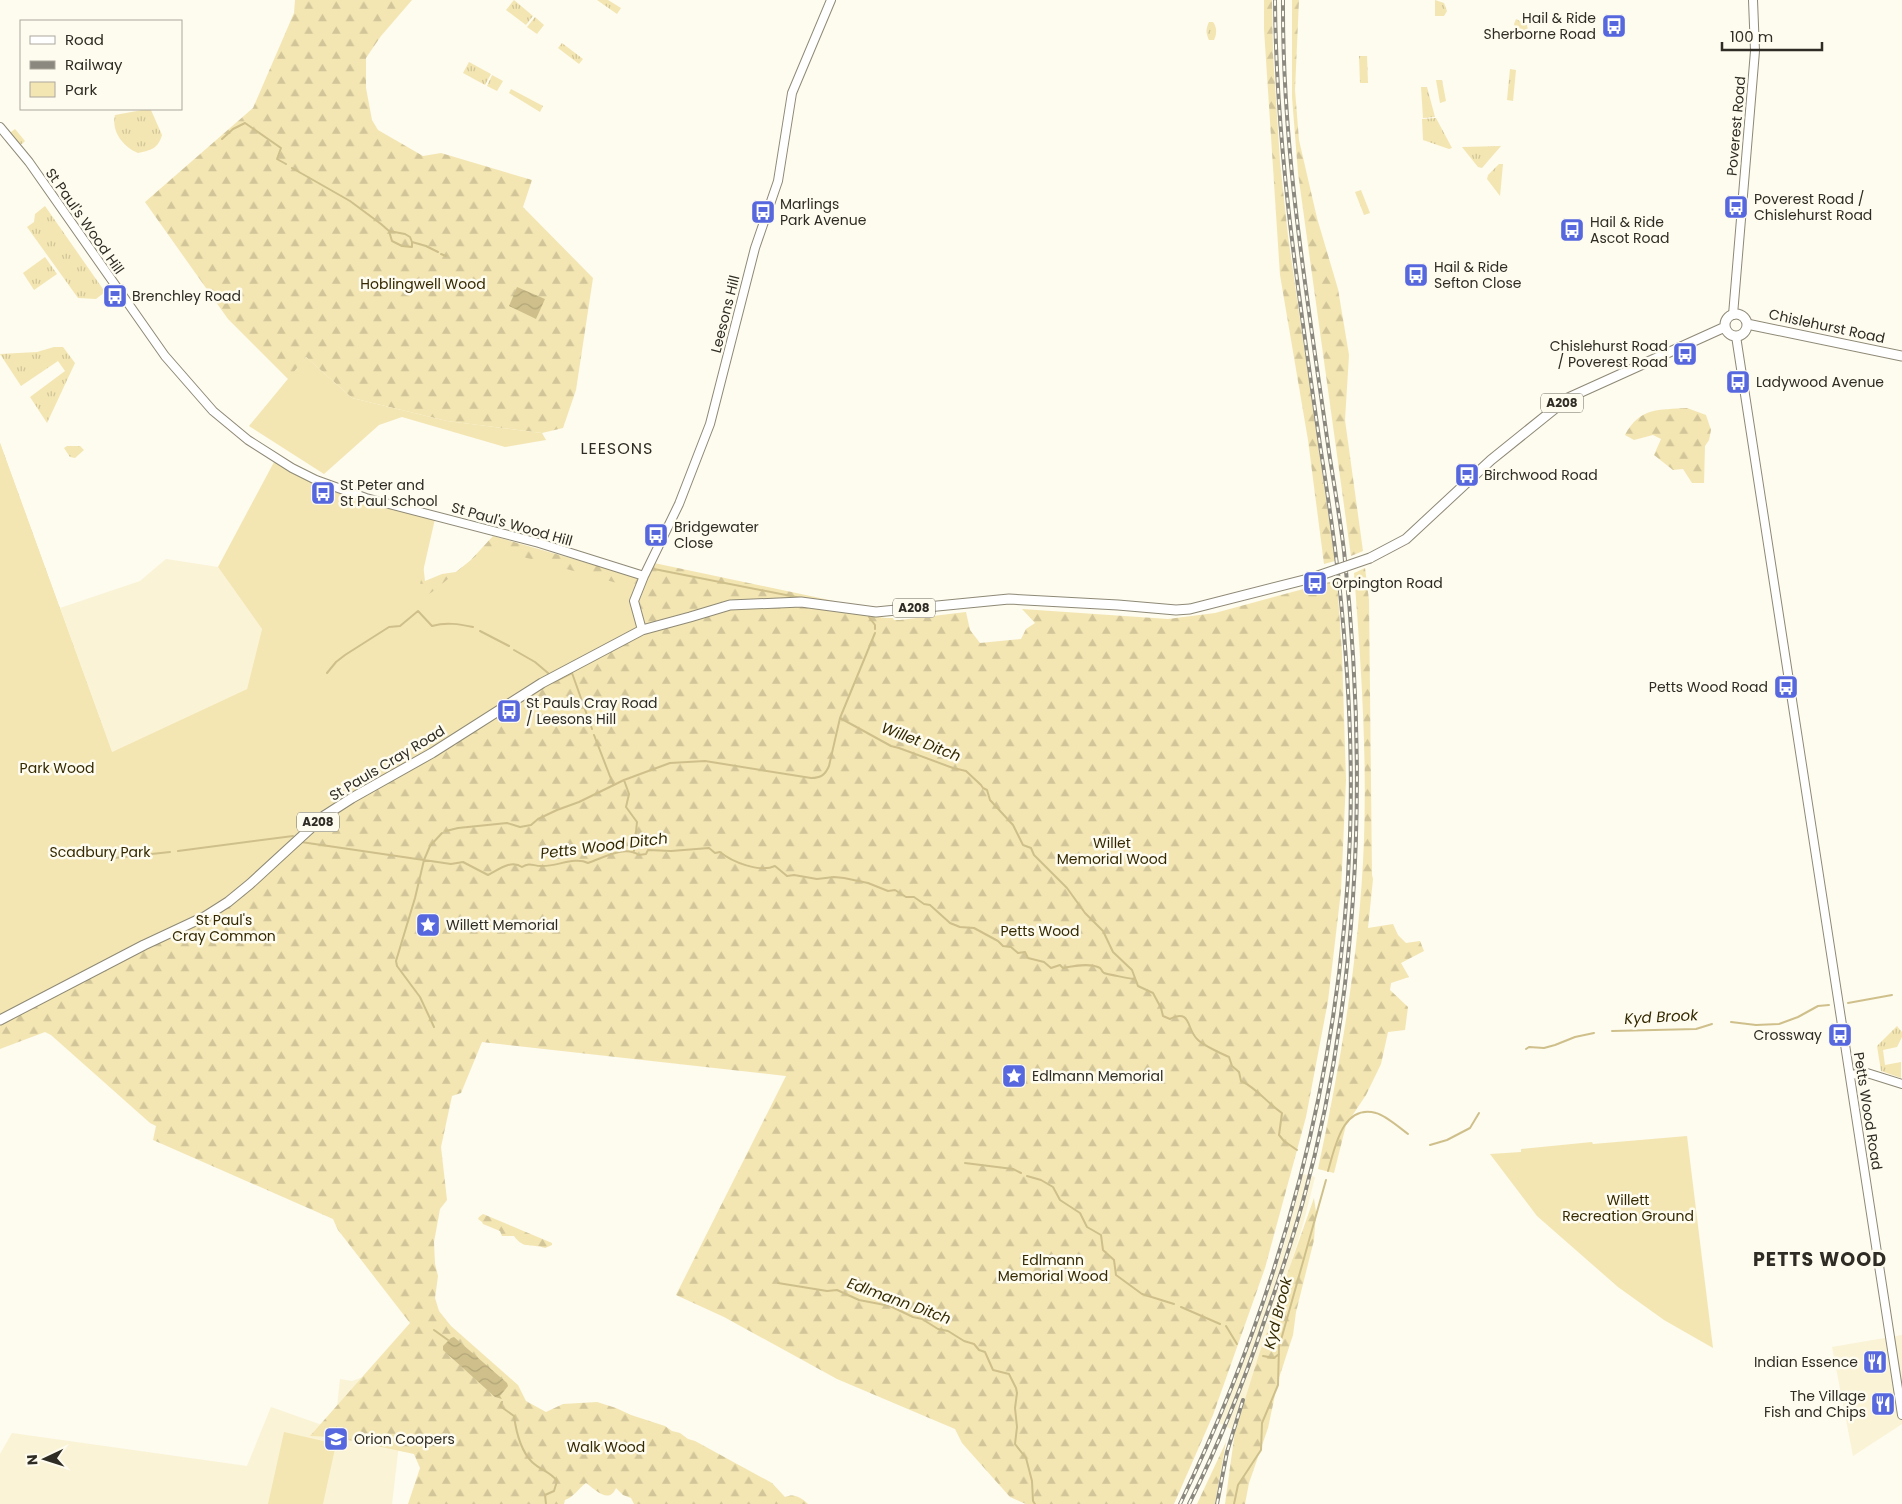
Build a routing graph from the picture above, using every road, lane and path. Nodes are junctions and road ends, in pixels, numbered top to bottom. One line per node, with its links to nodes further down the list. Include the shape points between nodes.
1 (831, 0): 9 (street, Leesons Hill, via 792,92 778,181 755,248 710,424 679,504)
2 (1753, 0): 4 (street, Poverest Road, via 1755,51)
3 (0, 127): 9 (street, St Paul's Wood Hill, via 29,162 165,356 213,411 248,440 292,468 366,498 539,543)
4 (1733, 314): 5 (main road, via 1741,315); 6 (main road, via 1726,320)
5 (1747, 324): 7 (main road, via 1745,331); 8 (main road, Chislehurst Road)
6 (1725, 327): 7 (main road); 10 (main road, A208, bridge, via 1568,398 1492,460 1406,539 1370,558 1312,578 1190,609 1009,599 876,612 801,602 730,604)
7 (1736, 336): 12 (street, Petts Wood Road)
8 (1902, 356)
9 (644, 576): 10 (street, Leesons Hill, via 634,601)
10 (642, 630): 11 (main road, St Pauls Cray Road / A208, via 542,683 324,816 250,884 206,916)
11 (0, 1020)
12 (1850, 1075): 13 (street, via 1867,1073); 14 (street, Petts Wood Road)
13 (1902, 1084)
14 (1902, 1415)

